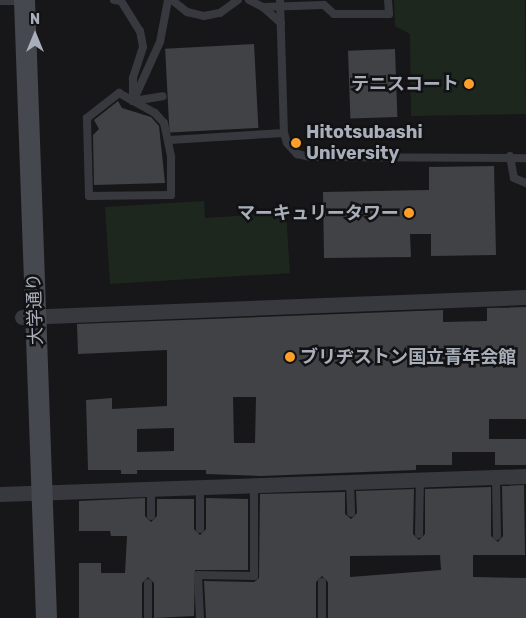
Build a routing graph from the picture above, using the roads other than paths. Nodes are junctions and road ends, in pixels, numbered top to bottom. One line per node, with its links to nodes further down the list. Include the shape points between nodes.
1 (114, 0): 12 (lane, via 121,1 140,31 143,47 133,78)
2 (168, 0): 12 (lane, via 160,42)
3 (172, 0): 4 (lane, via 187,12 204,16 220,13)
4 (238, 0)
5 (249, 0): 9 (lane)
6 (388, 0): 8 (lane, via 389,14 334,14 324,6)
7 (14, 1): 19 (main road, 大学通り)
8 (280, 3): 9 (lane); 10 (lane)
9 (263, 6): 10 (lane)
10 (281, 23): 13 (lane)
11 (163, 96): 12 (lane)
12 (133, 101): 14 (lane, via 155,113 164,123); 14 (lane, via 119,93 88,118 89,196 171,195)
13 (284, 133): 14 (lane); 15 (lane, via 291,149 310,157)
14 (169, 140)
15 (510, 156): 16 (lane); 17 (lane, via 514,178)
16 (526, 158)
17 (526, 183)
18 (526, 297): 19 (street)
19 (29, 317): 28 (main road, 大学通り)
20 (526, 476): 21 (street)
21 (496, 478): 22 (street); 33 (lane)
22 (420, 479): 23 (street); 32 (lane)
23 (350, 482): 24 (street); 29 (lane)
24 (254, 486): 25 (street); 39 (lane, via 254,576 198,575)
25 (200, 488): 26 (street); 31 (lane)
26 (151, 489): 28 (street); 30 (lane)
27 (0, 494): 28 (street)
28 (35, 494): 36 (main road, 大学通り); 37 (main road, 大学通り)
29 (351, 513)
30 (151, 516)
31 (200, 529)
32 (419, 534)
33 (497, 536)
34 (322, 582): 40 (lane)
35 (148, 583): 38 (lane)
36 (33, 618)
37 (46, 618)
38 (148, 618)
39 (200, 618)
40 (322, 618)

